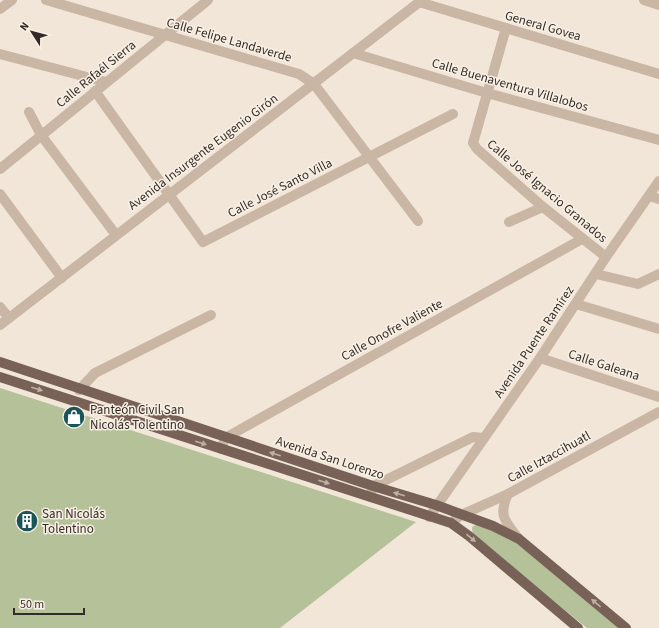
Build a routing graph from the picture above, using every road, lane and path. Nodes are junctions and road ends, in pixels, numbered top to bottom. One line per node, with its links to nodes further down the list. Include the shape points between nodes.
1 (12, 0): 7 (street)
2 (46, 0): 9 (street, Calle Felipe Landaverde)
3 (208, 0): 9 (street, Calle Rafaél Sierra)
4 (644, 0): 6 (street)
5 (421, 1): 8 (street, General Govea); 10 (street, Avenida Insurgente Eugenio Girón)
6 (659, 4)
7 (0, 9)
8 (506, 28): 12 (street, General Govea); 16 (street, Calle José Ignacio Granados)
9 (165, 35): 13 (street, Calle Rafaél Sierra); 14 (street, Calle Felipe Landaverde, via 299,74)
10 (354, 53): 14 (street, Avenida Insurgente Eugenio Girón); 16 (street, Calle Buenaventura Villalobos)
11 (0, 54): 13 (street)
12 (659, 74)
13 (106, 82): 15 (street, Calle Rafaél Sierra)
14 (314, 84): 21 (street, Calle Felipe Landaverde); 25 (street, Avenida Insurgente Eugenio Girón)
15 (95, 91): 19 (street, Calle Rafaél Sierra); 25 (street)
16 (487, 93): 20 (street, Calle Buenaventura Villalobos); 28 (street, Calle José Ignacio Granados, via 473,143)
17 (29, 112): 19 (street)
18 (453, 114): 21 (street, Calle José Santo Villa)
19 (40, 135): 22 (street, Calle Rafaél Sierra); 31 (street)
20 (659, 140)
21 (369, 158): 25 (street, Calle José Santo Villa, via 203,242); 29 (street, Calle Felipe Landaverde)
22 (0, 169)
23 (659, 181): 26 (street, Avenida Puente Ramírez)
24 (0, 194): 36 (street)
25 (169, 196): 31 (street, Avenida Insurgente Eugenio Girón)
26 (649, 196): 27 (street); 33 (street, Avenida Puente Ramírez)
27 (659, 199)
28 (543, 207): 30 (street); 32 (street, Calle José Ignacio Granados)
29 (418, 221)
30 (509, 222)
31 (116, 235): 36 (street, Avenida Insurgente Eugenio Girón)
32 (582, 239): 33 (street, Calle José Ignacio Granados); 49 (street, Calle Onofre Valiente)
33 (606, 257): 34 (street, Avenida Puente Ramírez)
34 (596, 274): 35 (street, via 638,284); 37 (street, Avenida Puente Ramírez)
35 (659, 274)
36 (62, 278): 40 (street, Avenida Insurgente Eugenio Girón)
37 (576, 304): 42 (street); 43 (street, Avenida Puente Ramírez)
38 (0, 307): 40 (street)
39 (211, 315): 46 (street, via 95,373)
40 (9, 318): 41 (street, Avenida Insurgente Eugenio Girón)
41 (0, 325)
42 (659, 329)
43 (540, 358): 47 (street, Calle Galeana); 50 (street, Avenida Puente Ramírez)
44 (0, 362): 46 (main road, Avenida San Lorenzo)
45 (0, 377): 51 (main road, Avenida San Lorenzo, one-way to 51)
46 (79, 390): 49 (main road, Avenida San Lorenzo)
47 (659, 397)
48 (659, 412): 53 (street, Calle Iztaccihuatl)
49 (225, 438): 51 (street); 52 (main road, Avenida San Lorenzo, one-way to 49)
50 (484, 438): 52 (street, via 473,436); 55 (street, Avenida Puente Ramírez)
51 (221, 449): 54 (main road, Avenida San Lorenzo, one-way to 54)
52 (373, 486): 54 (street); 55 (main road, Avenida San Lorenzo, one-way to 52)
53 (508, 494): 56 (street, Calle Iztaccihuatl); 59 (street, via 502,507 503,517)
54 (370, 497): 57 (main road, Avenida San Lorenzo)
55 (436, 505): 56 (main road, Avenida San Lorenzo); 57 (street, Avenida Puente Ramírez)
56 (461, 515): 58 (street, Calle Iztaccihuatl); 59 (main road, Avenida San Lorenzo, via 493,526)
57 (429, 516): 58 (main road, Avenida San Lorenzo)
58 (451, 524): 60 (main road, Avenida San Lorenzo, one-way to 60, via 469,536)
59 (519, 539): 61 (main road, Avenida San Lorenzo, one-way to 59)
60 (578, 628)
61 (626, 628)

